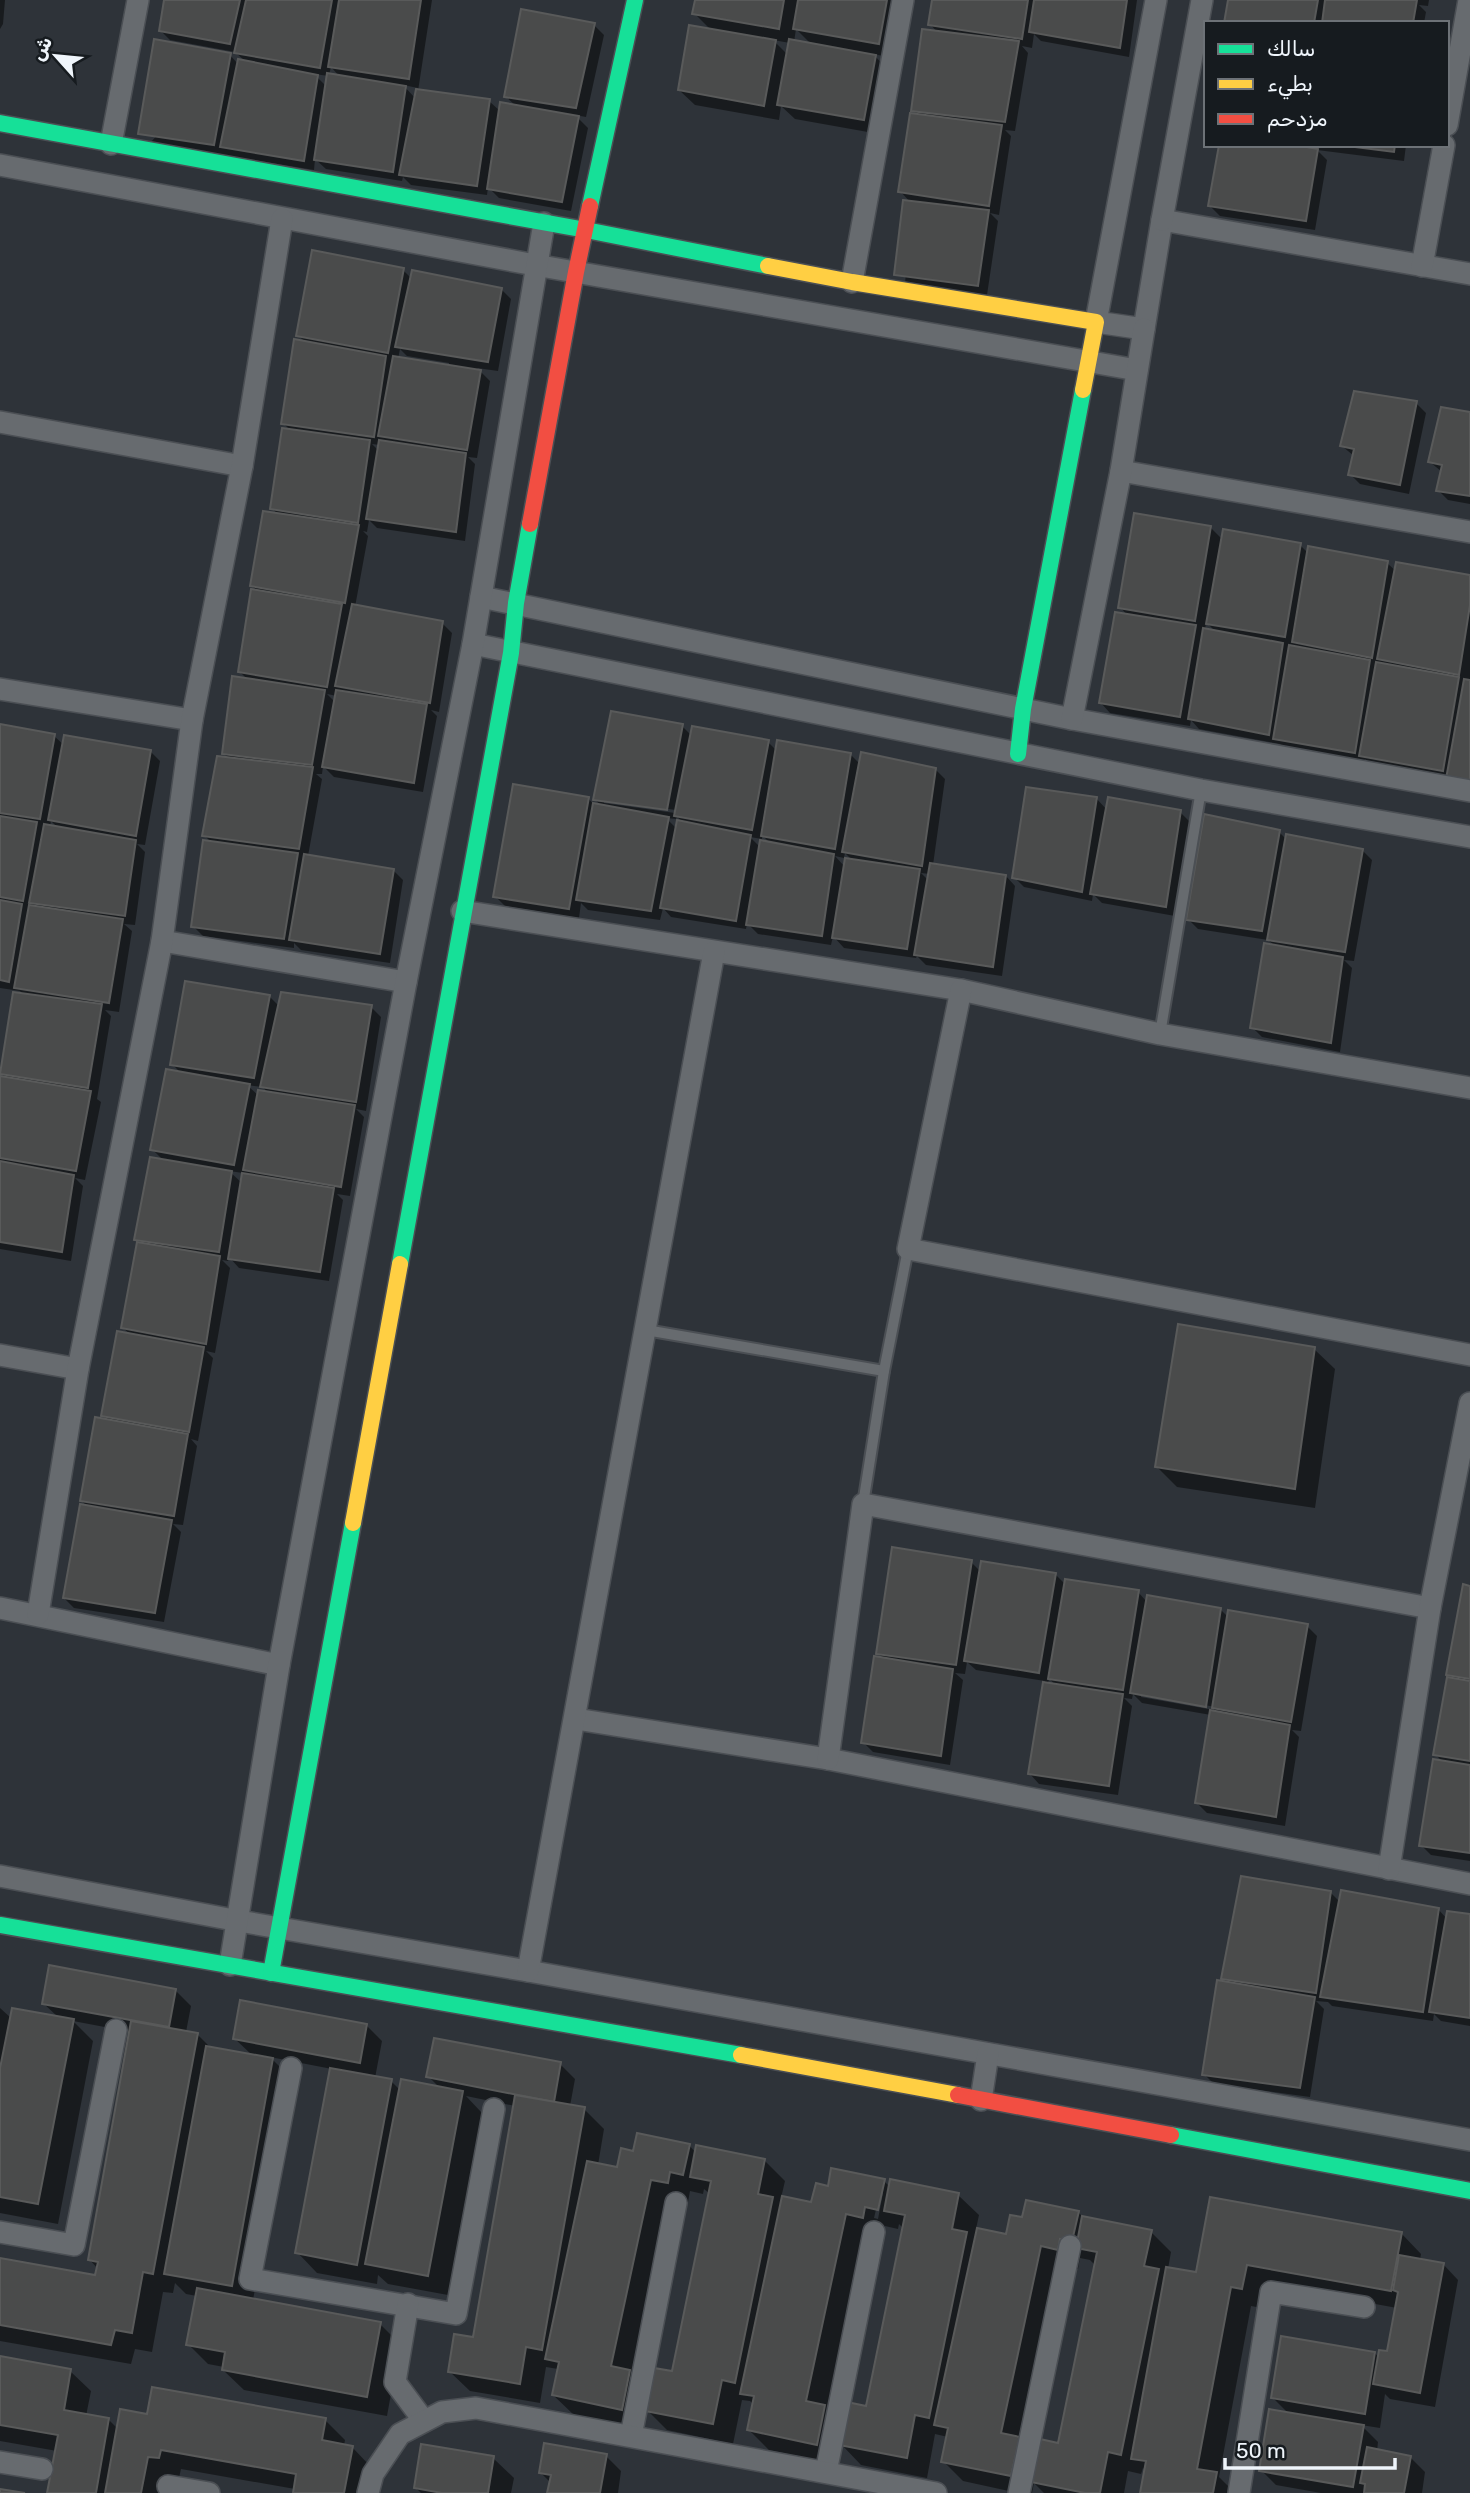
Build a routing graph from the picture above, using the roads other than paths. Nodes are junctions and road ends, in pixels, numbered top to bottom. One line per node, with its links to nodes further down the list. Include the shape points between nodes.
1 (138, 0): 9 (street)
2 (635, 0): 15 (street)
3 (903, 0): 20 (street)
4 (1156, 0): 21 (street)
5 (1202, 0): 13 (street)
6 (1469, 0): 7 (street)
7 (1449, 114)
8 (0, 123): 9 (street)
9 (111, 144): 14 (street)
10 (1444, 147): 17 (street)
11 (0, 165): 12 (street)
12 (282, 219): 16 (street); 26 (street)
13 (1162, 220): 17 (street); 22 (street)
14 (544, 223): 15 (street); 16 (street)
15 (586, 230): 18 (street); 20 (street)
16 (535, 265): 18 (street); 29 (street)
17 (1422, 265): 19 (street)
18 (576, 272): 23 (street); 30 (street)
19 (1470, 274)
20 (852, 282): 21 (street)
21 (1096, 322): 22 (street); 23 (street)
22 (1144, 329): 24 (street)
23 (1088, 361): 24 (street); 34 (street)
24 (1137, 370): 27 (street)
25 (0, 422): 26 (street)
26 (242, 466): 36 (street)
27 (1121, 471): 28 (street); 35 (street)
28 (1470, 532)
29 (481, 597): 30 (street); 31 (street)
30 (516, 603): 32 (street); 34 (street)
31 (473, 644): 32 (street); 44 (street)
32 (510, 653): 37 (street); 41 (street)
33 (0, 689): 36 (street)
34 (1023, 709): 35 (street); 37 (street)
35 (1072, 719): 39 (street)
36 (192, 720): 42 (street)
37 (1018, 754): 38 (street)
38 (1201, 790): 40 (street); 46 (lane)
39 (1470, 791)
40 (1470, 837)
41 (462, 911): 43 (street); 67 (street)
42 (162, 941): 44 (street); 52 (street)
43 (714, 953): 45 (street); 49 (street)
44 (406, 982): 59 (street)
45 (961, 990): 46 (street); 48 (street)
46 (1160, 1034): 47 (street)
47 (1470, 1088)
48 (908, 1249): 51 (street); 53 (lane)
49 (646, 1330): 53 (lane); 60 (street)
50 (0, 1355): 52 (street)
51 (1470, 1355)
52 (78, 1370): 58 (street)
53 (884, 1371): 55 (lane)
54 (1470, 1403): 57 (street)
55 (863, 1504): 57 (street); 61 (street)
56 (0, 1608): 58 (street)
57 (1430, 1608): 62 (street)
58 (38, 1614): 59 (street)
59 (279, 1665): 65 (street)
60 (576, 1719): 61 (street); 69 (street)
61 (828, 1759): 62 (street)
62 (1389, 1869): 64 (street)
63 (0, 1876): 65 (street)
64 (1470, 1884)
65 (239, 1921): 67 (street); 68 (street)
66 (0, 1925): 68 (street)
67 (279, 1928): 69 (street); 70 (street)
68 (230, 1965): 70 (street)
69 (528, 1971): 72 (street)
70 (271, 1973): 74 (street)
71 (116, 2030): 79 (street, via 74,2245)
72 (988, 2053): 74 (street); 76 (street)
73 (291, 2068): 82 (street, via 250,2278)
74 (981, 2100): 77 (street)
75 (494, 2109): 82 (street, via 456,2314)
76 (1470, 2140)
77 (1470, 2191)
78 (676, 2203): 85 (street)
79 (0, 2232)
80 (874, 2232): 88 (street)
81 (1070, 2246): 93 (street)
82 (408, 2304): 84 (street, via 395,2382)
83 (1364, 2307): 94 (street, via 1271,2292)
84 (424, 2421): 85 (street, via 442,2412 476,2408); 91 (street, via 400,2434 373,2474)
85 (631, 2437): 88 (street)
86 (0, 2462): 87 (street)
87 (42, 2469)
88 (827, 2472): 92 (street)
89 (168, 2486): 90 (street)
90 (209, 2493)
91 (368, 2493)
92 (936, 2493)
93 (1019, 2493)
94 (1239, 2493)

